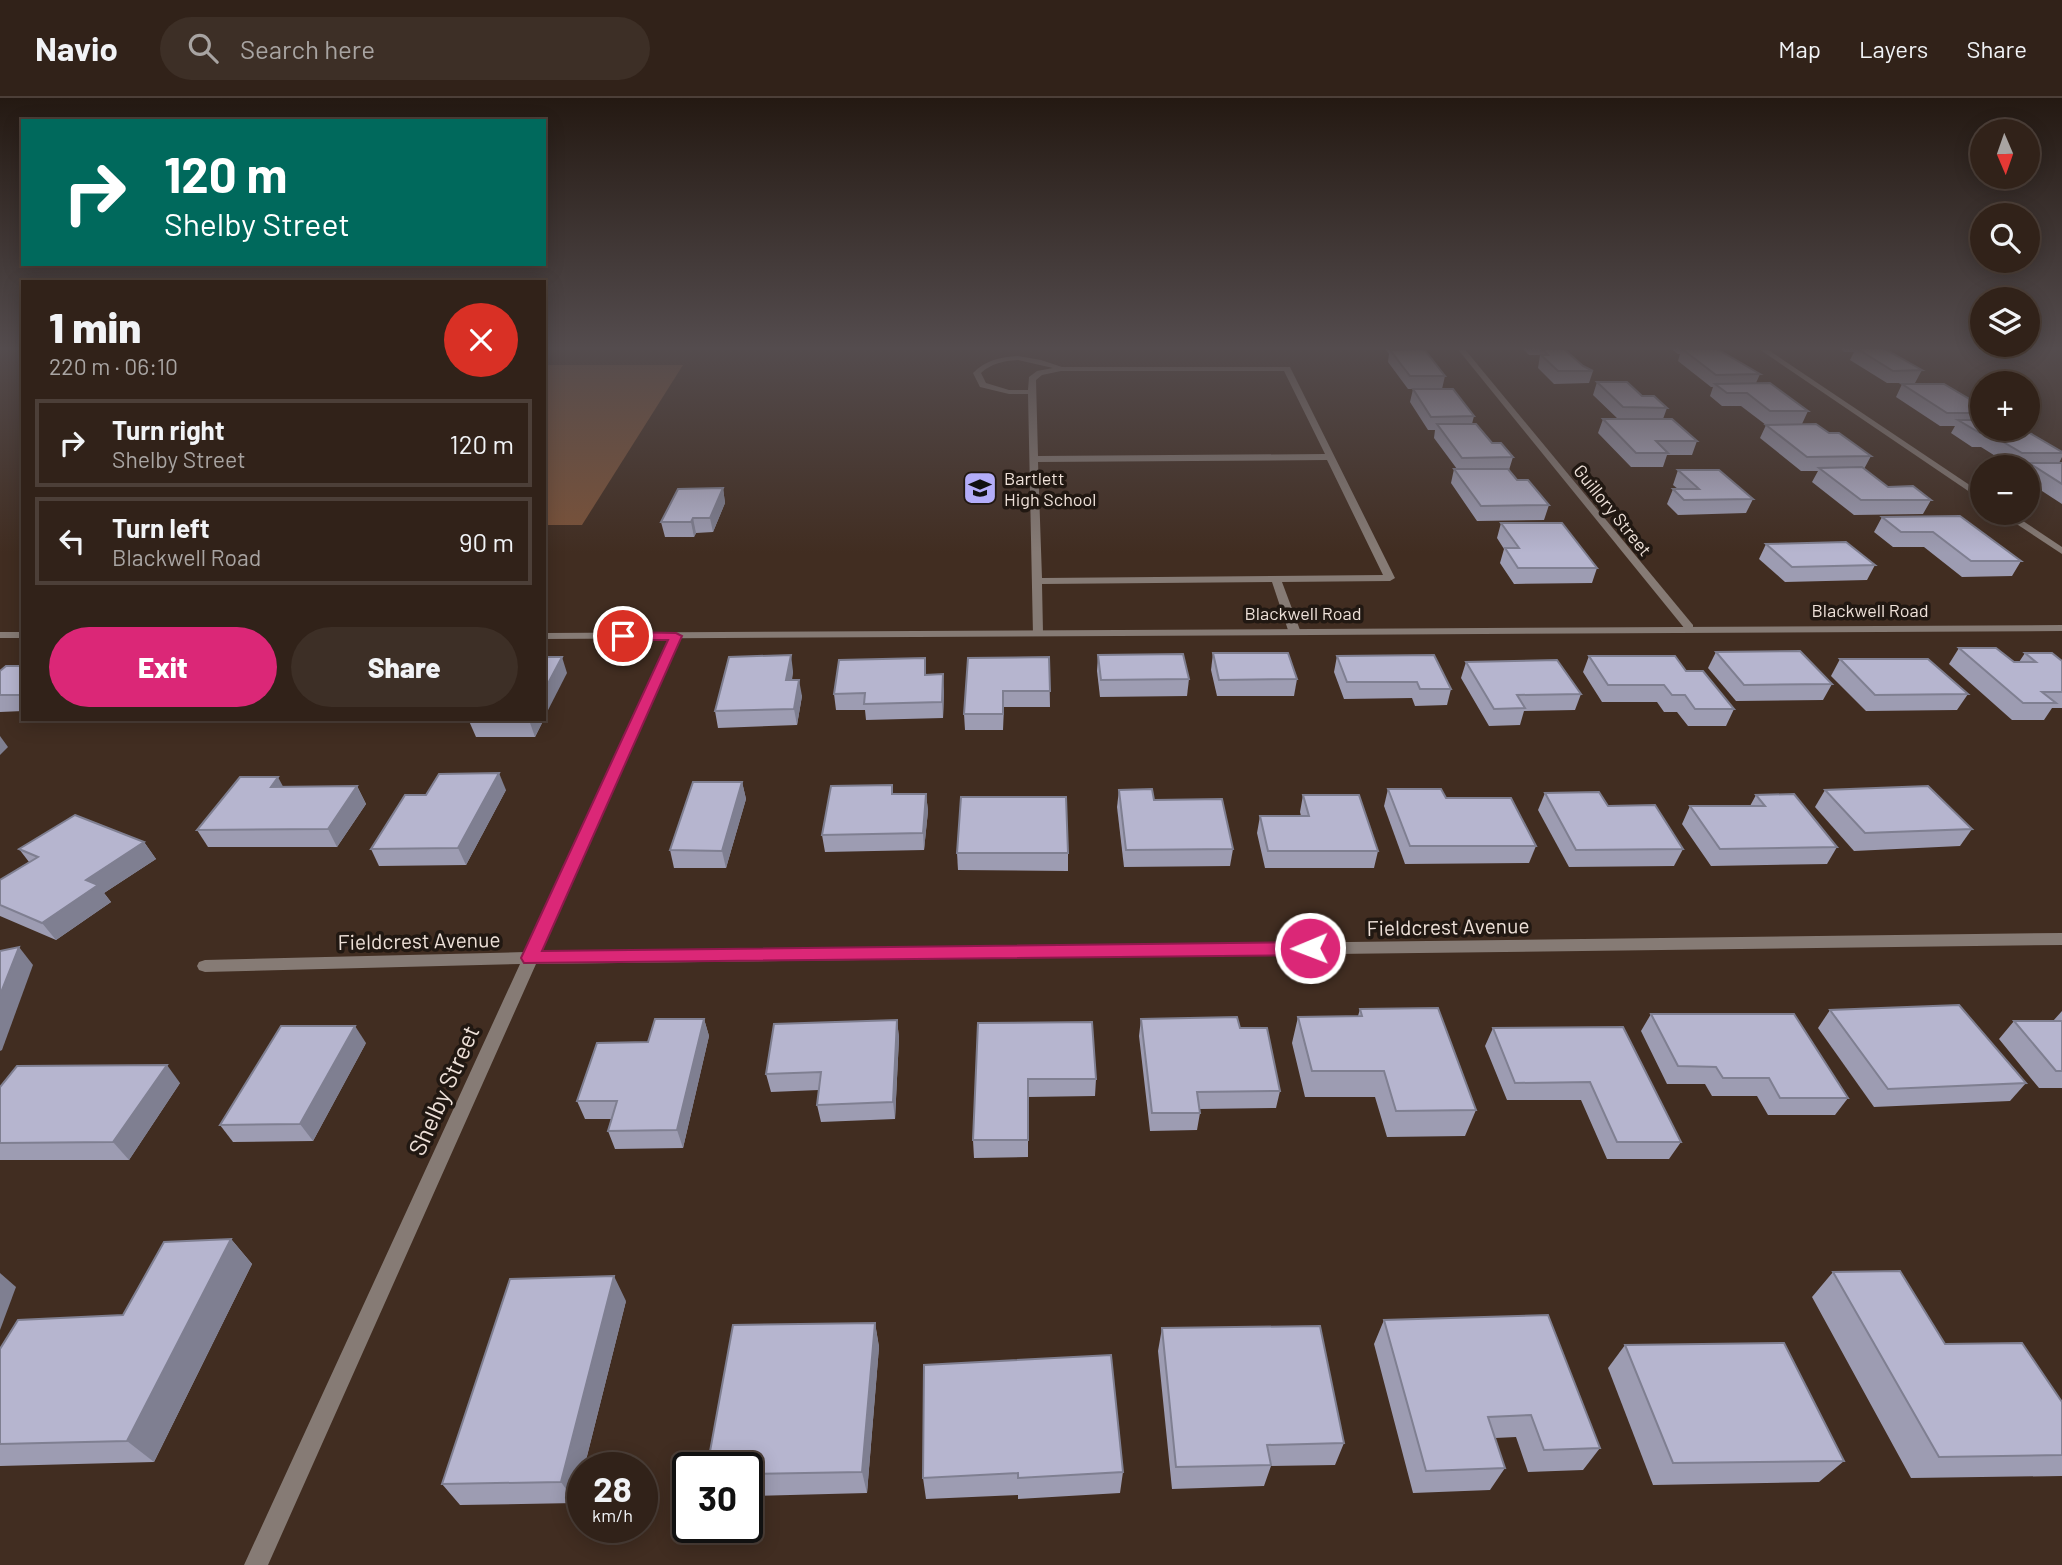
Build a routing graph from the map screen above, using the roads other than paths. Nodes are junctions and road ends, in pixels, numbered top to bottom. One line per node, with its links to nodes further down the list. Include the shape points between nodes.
1 (1034, 415): 6 (street)
2 (1310, 415): 5 (street)
3 (1515, 415): 12 (street, Guillory Street)
4 (1861, 415): 7 (street)
5 (1330, 457): 6 (street); 10 (street, via 1390,578)
6 (1036, 459): 11 (street)
7 (1970, 489)
8 (2023, 525): 9 (street)
9 (2062, 551)
10 (1276, 579): 11 (street); 14 (street)
11 (1037, 581): 15 (street)
12 (1689, 627): 13 (street, Blackwell Road); 14 (street, Blackwell Road)
13 (2062, 628)
14 (1294, 630): 15 (street, Blackwell Road)
15 (1037, 633): 19 (street, Blackwell Road)
16 (0, 635): 17 (street)
17 (21, 635)
18 (546, 636): 19 (street, Blackwell Road)
19 (676, 636): 21 (street, Shelby Street)
20 (2062, 939): 21 (street, Fieldcrest Avenue)
21 (530, 958): 22 (street, Fieldcrest Avenue); 23 (street, Shelby Street)
22 (205, 967)
23 (256, 1565)

